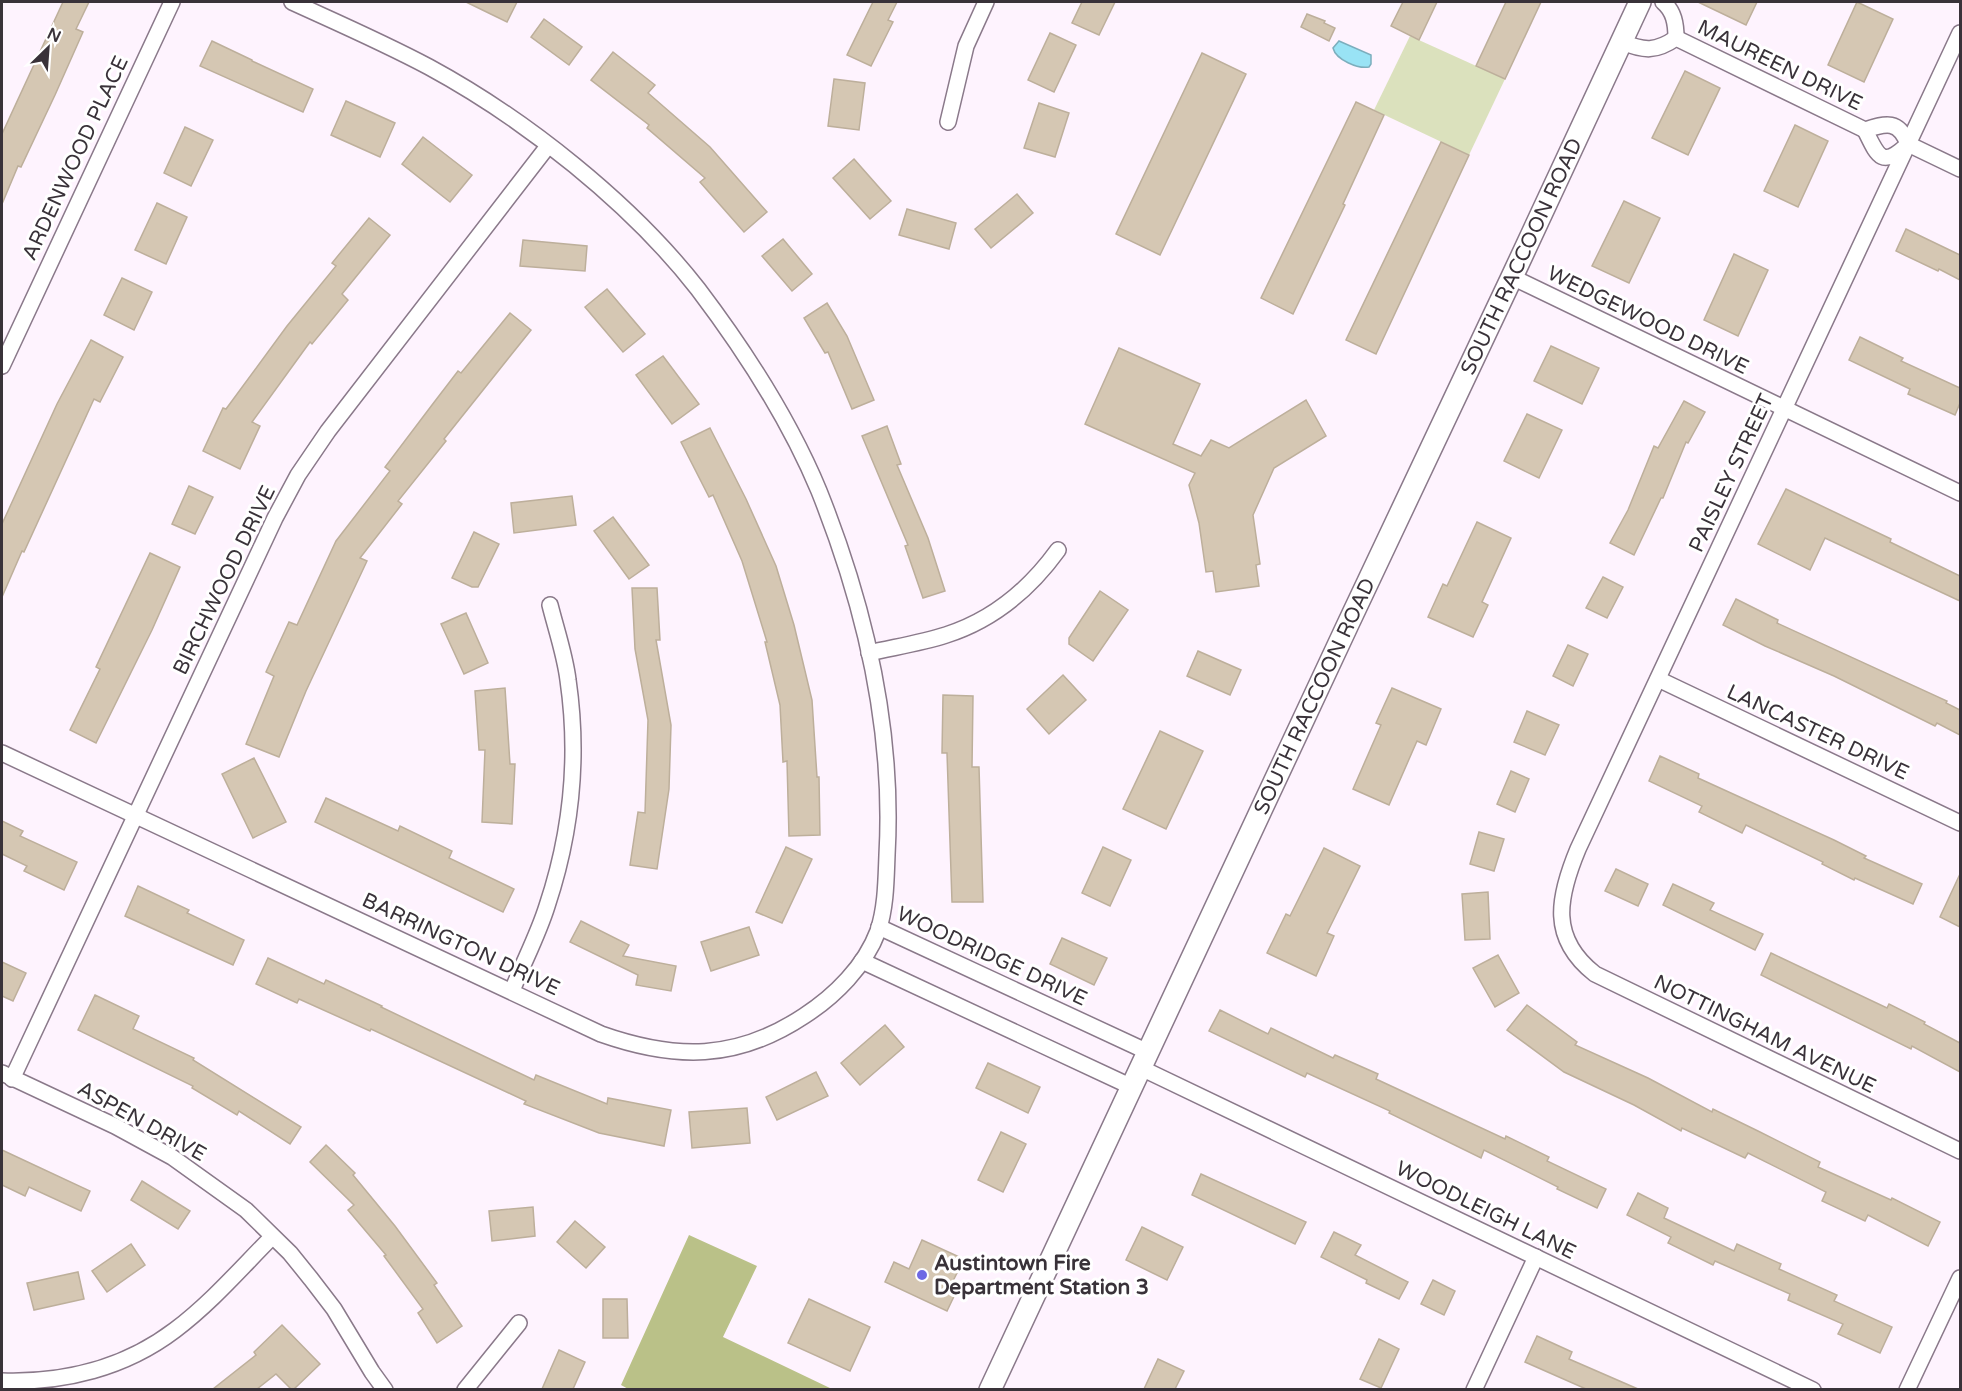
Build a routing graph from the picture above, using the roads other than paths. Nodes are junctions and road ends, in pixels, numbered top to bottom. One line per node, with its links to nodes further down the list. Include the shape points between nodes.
1 (172, 2): 15 (street, ARDENWOOD PLACE)
2 (292, 2): 12 (street, WOODRIDGE DRIVE, via 431,68 497,108)
3 (986, 2): 9 (street, via 966,46)
4 (1640, 2): 8 (street, SOUTH RACCOON ROAD)
5 (1663, 2): 7 (street, MAUREEN DRIVE, via 1676,24)
6 (1960, 33): 11 (street, PAISLEY STREET)
7 (1676, 38): 8 (street, MAUREEN DRIVE, via 1652,49); 10 (street, MAUREEN DRIVE)
8 (1622, 42): 14 (street, SOUTH RACCOON ROAD)
9 (948, 122)
10 (1865, 130): 11 (street, MAUREEN DRIVE, via 1883,124 1893,126 1905,135); 11 (street, MAUREEN DRIVE, via 1875,151 1888,159)
11 (1908, 144): 13 (street); 16 (street, PAISLEY STREET)
12 (548, 146): 20 (street, WOODRIDGE DRIVE, via 594,181 651,235 737,343 783,418 818,489 847,568); 23 (street, BIRCHWOOD DRIVE, via 298,475)
13 (1960, 169)
14 (1512, 278): 16 (street, WEDGEWOOD DRIVE); 29 (street, SOUTH RACCOON ROAD)
15 (2, 366)
16 (1784, 409): 17 (street, WEDGEWOOD DRIVE); 21 (street, PAISLEY STREET)
17 (1960, 493)
18 (1058, 550): 20 (street, via 1025,590 983,620 944,636)
19 (550, 605): 28 (street, via 568,679 573,760 570,802 562,852 546,909)
20 (869, 653): 25 (street, WOODRIDGE DRIVE, via 885,748 888,794 885,894)
21 (1658, 679): 24 (street, LANCASTER DRIVE); 26 (street, PAISLEY STREET, via 1566,877 1561,900)
22 (2, 753): 23 (street, BARRINGTON DRIVE)
23 (136, 816): 28 (street, BARRINGTON DRIVE); 30 (street, BIRCHWOOD DRIVE)
24 (1960, 823)
25 (879, 927): 27 (street, BARRINGTON DRIVE); 29 (street, WOODRIDGE DRIVE)
26 (1566, 936): 31 (street, NOTTINGHAM AVENUE, via 1575,955 1588,969 1609,982)
27 (862, 961): 28 (street, BARRINGTON DRIVE, via 826,1000 794,1023 742,1045 694,1053 633,1045); 29 (street)
28 (512, 991)
29 (1140, 1069): 33 (street, WOODLEIGH LANE); 39 (street, SOUTH RACCOON ROAD)
30 (7, 1076): 32 (street, ASPEN DRIVE, via 116,1126 172,1157 246,1210)
31 (1960, 1151)
32 (273, 1237): 36 (street, via 195,1314 152,1345 91,1372 59,1379); 37 (street, ASPEN DRIVE, via 334,1309)
33 (1536, 1257): 40 (street); 41 (street, WOODLEIGH LANE)
34 (1960, 1278): 42 (street)
35 (519, 1323): 38 (street)
36 (2, 1381)
37 (386, 1389)
38 (465, 1389)
39 (990, 1389)
40 (1474, 1389)
41 (1813, 1389)
42 (1907, 1389)

